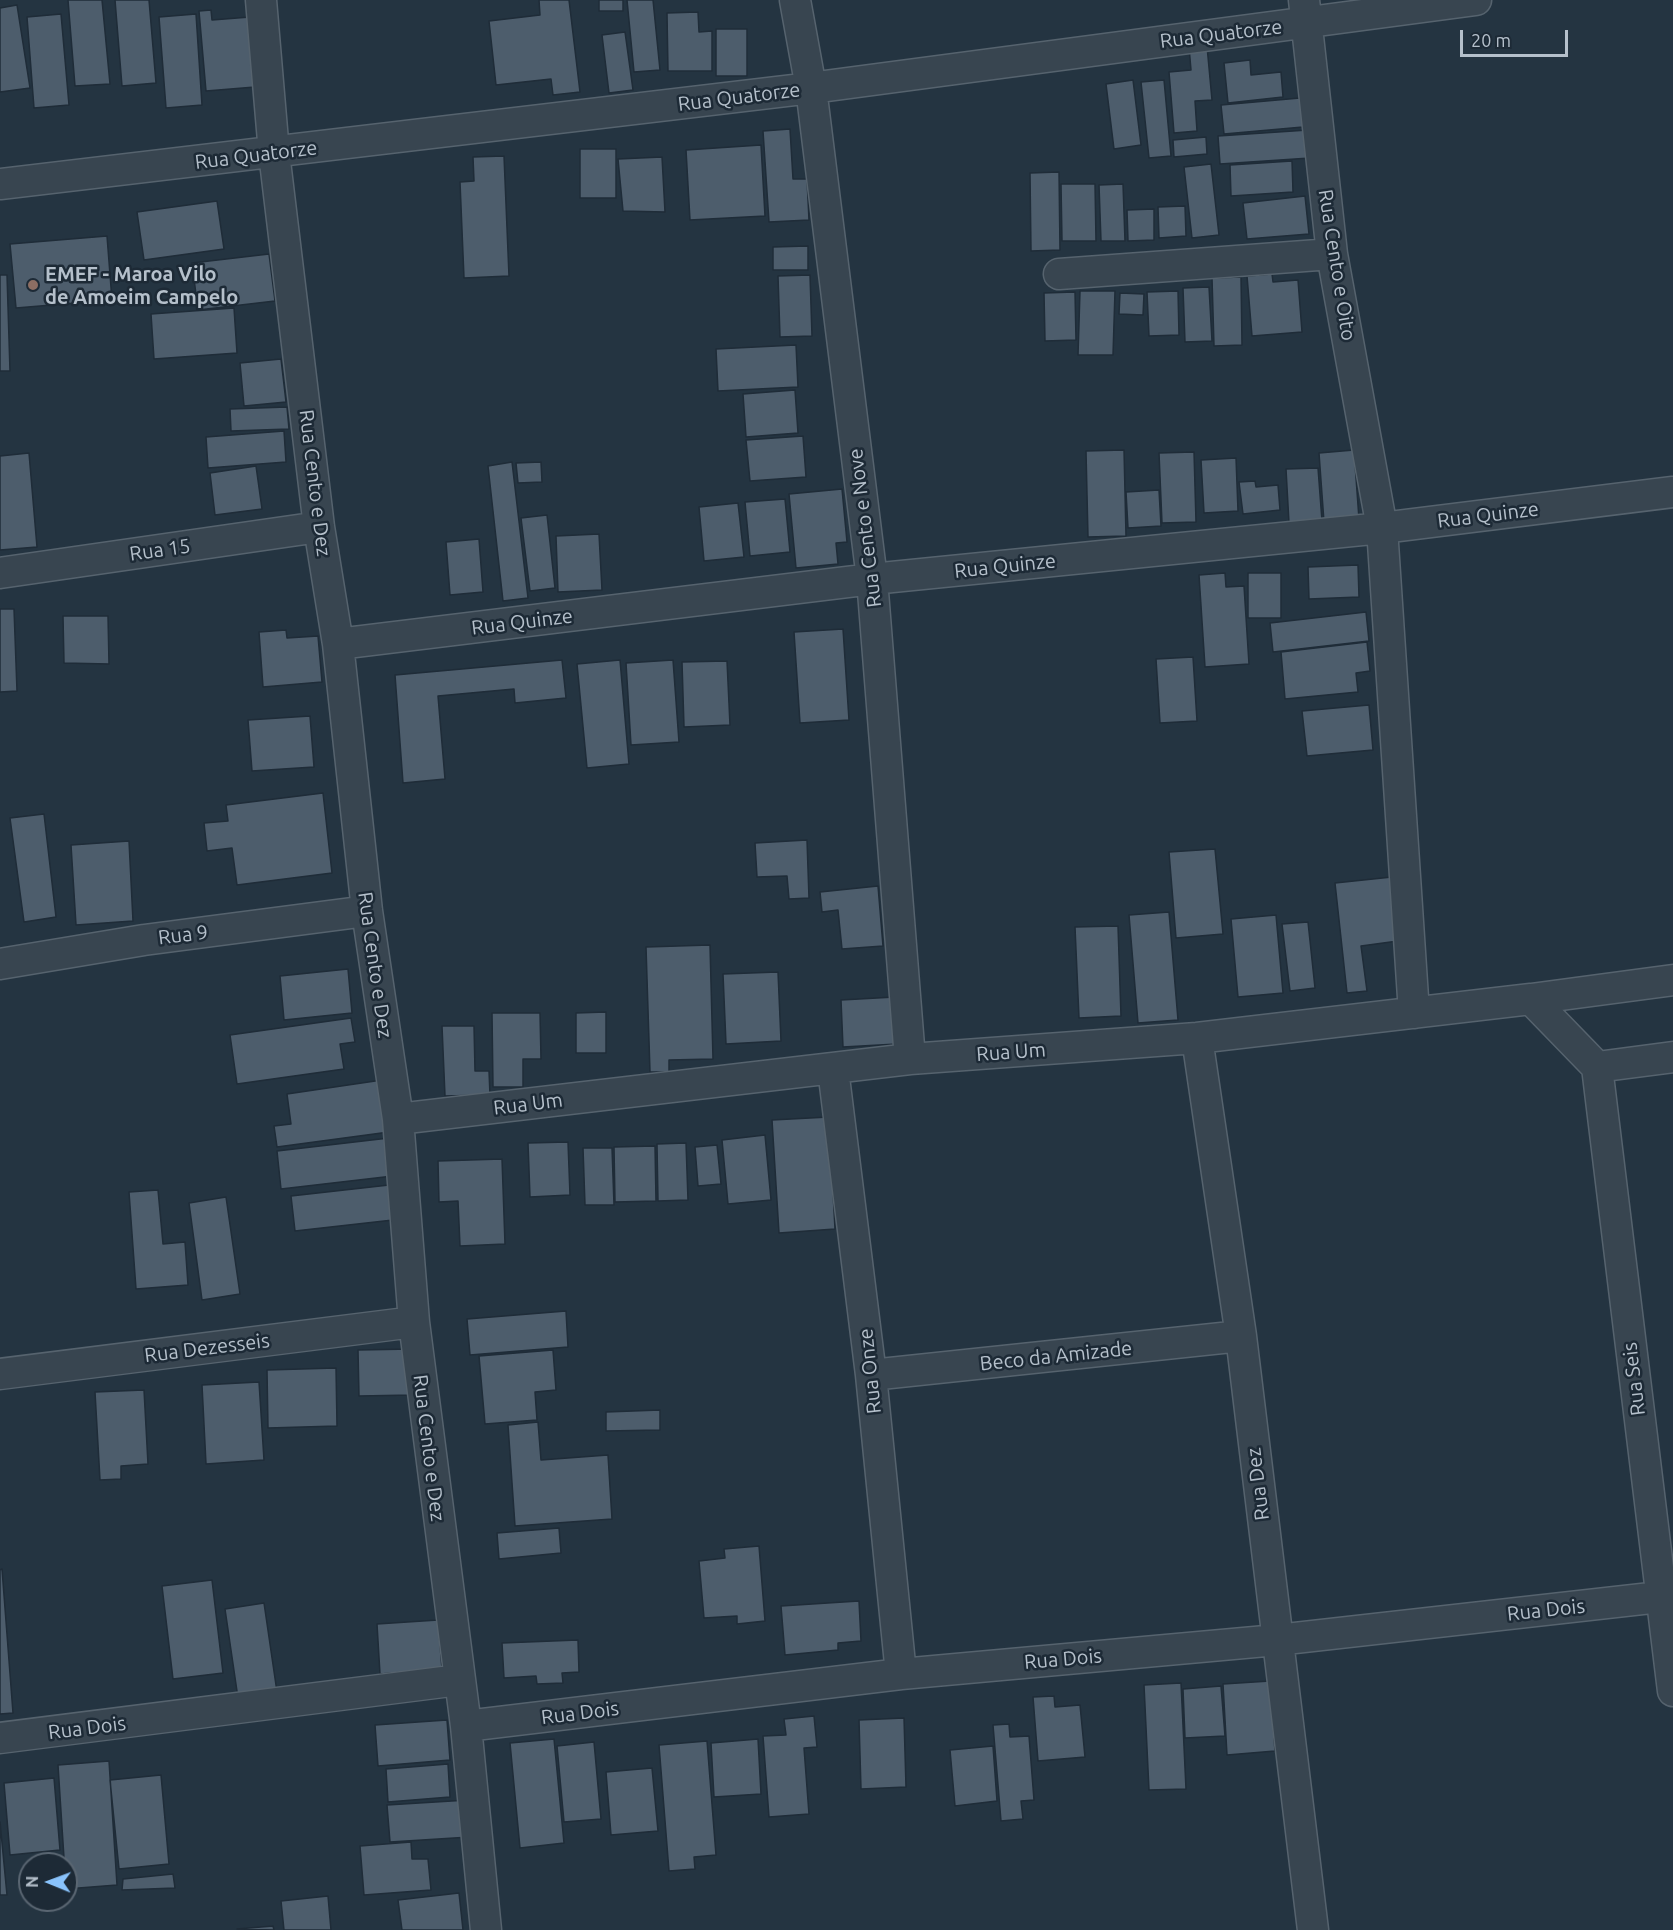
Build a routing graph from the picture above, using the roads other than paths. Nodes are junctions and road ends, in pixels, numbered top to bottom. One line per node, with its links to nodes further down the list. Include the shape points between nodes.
1 (261, 0): 6 (street, Rua Cento e Dez)
2 (795, 0): 5 (street, Rua Cento e Nove)
3 (1476, 0): 4 (street, Rua Quatorze)
4 (1306, 12): 5 (street, Rua Quatorze); 8 (street, Rua Cento e Oito)
5 (811, 88): 6 (street, Rua Quatorze); 14 (street, Rua Cento e Nove)
6 (274, 153): 7 (street, Rua Quatorze); 11 (street, Rua Cento e Dez)
7 (0, 184)
8 (1332, 254): 9 (street); 12 (street, Rua Cento e Oito)
9 (1059, 274)
10 (1673, 492): 12 (street, Rua Quinze)
11 (319, 527): 13 (street, Rua 15); 15 (street, Rua Cento e Dez)
12 (1382, 528): 14 (street, Rua Quinze); 20 (street, Rua Cento e Oito)
13 (0, 573)
14 (872, 579): 15 (street, Rua Quinze); 23 (street, Rua Cento e Nove)
15 (338, 644): 16 (street, Rua Cento e Dez)
16 (367, 911): 17 (street, Rua 9, via 144,940); 26 (street, Rua Cento e Dez)
17 (0, 964)
18 (1673, 980): 19 (street, Rua Um)
19 (1531, 999): 20 (street, Rua Um); 24 (street)
20 (1414, 1013): 21 (street, Rua Um)
21 (1197, 1038): 23 (street, Rua Um); 28 (street, Rua Dez)
22 (1673, 1057): 24 (street)
23 (910, 1059): 25 (street, Rua Um)
24 (1597, 1067): 31 (street, Rua Seis)
25 (833, 1069): 26 (street, Rua Um); 30 (street, Rua Onze)
26 (398, 1119): 27 (street, Rua Cento e Dez)
27 (414, 1323): 29 (street, Rua Dezesseis); 34 (street, Rua Cento e Dez)
28 (1241, 1336): 30 (street, Beco da Amizade); 32 (street, Rua Dez)
29 (0, 1374)
30 (871, 1375): 33 (street, Rua Onze)
31 (1660, 1597): 32 (street, Rua Dois); 35 (street, Rua Seis)
32 (1276, 1640): 33 (street, Rua Dois); 39 (street, Rua Dez)
33 (901, 1674): 36 (street, Rua Dois)
34 (459, 1680): 36 (street, Rua Cento e Dez); 37 (street, Rua Dois)
35 (1673, 1691)
36 (466, 1726): 38 (street, Rua Cento e Dez)
37 (0, 1738)
38 (486, 1930)
39 (1313, 1930)

